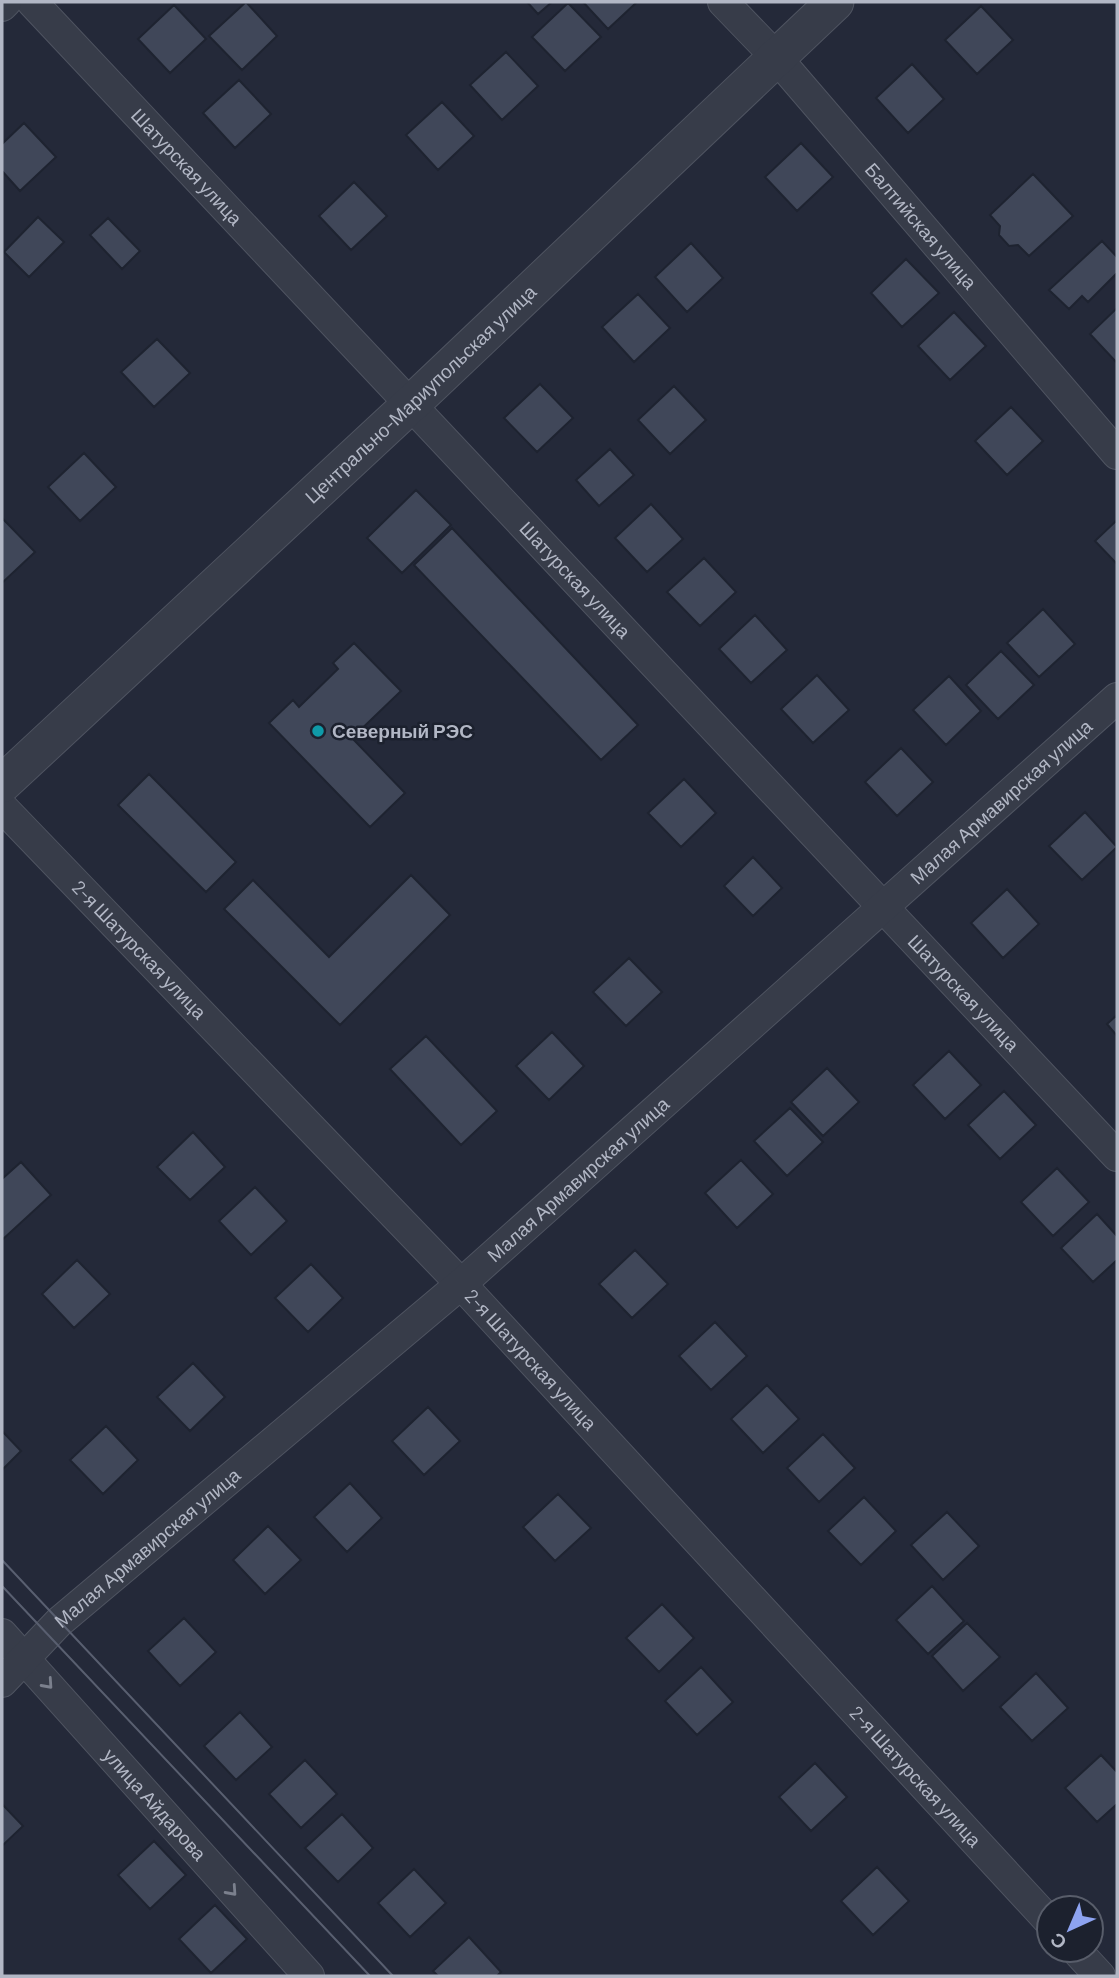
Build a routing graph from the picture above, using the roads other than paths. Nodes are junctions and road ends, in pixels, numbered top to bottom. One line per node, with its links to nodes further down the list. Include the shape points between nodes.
1 (6, 2): 5 (street)
2 (32, 2): 7 (street, Шатурская улица)
3 (723, 2): 6 (street, Балтийская улица)
4 (835, 2): 6 (street, Центрально-Мариупольская улица)
5 (2, 6)
6 (776, 57): 7 (street, Центрально-Мариупольская улица); 8 (street, Балтийская улица)
7 (411, 404): 10 (street, Центрально-Мариупольская улица); 12 (street, Шатурская улица)
8 (1117, 454)
9 (1117, 698): 12 (street, Малая Армавирская улица)
10 (2, 783)
11 (2, 807): 14 (street, 2-я Шатурская улица)
12 (882, 907): 13 (street, Шатурская улица); 14 (street, Малая Армавирская улица)
13 (1117, 1156)
14 (461, 1284): 16 (street, Малая Армавирская улица, via 59,1622); 18 (street, 2-я Шатурская улица)
15 (2, 1634): 16 (street, улица Айдарова)
16 (26, 1660): 17 (street, Малая Армавирская улица); 19 (street, улица Айдарова, one-way to 19)
17 (2, 1682)
18 (1035, 1906)
19 (309, 1976)

